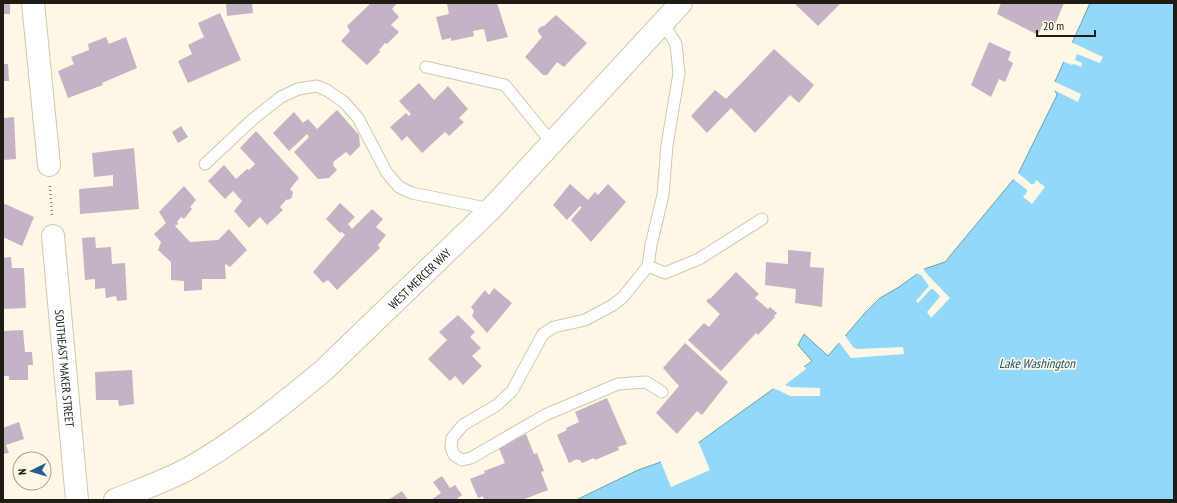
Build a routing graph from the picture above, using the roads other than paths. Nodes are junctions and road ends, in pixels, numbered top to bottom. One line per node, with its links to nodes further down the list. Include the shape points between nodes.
1 (33, 3): 7 (street)
2 (681, 3): 3 (street, WEST MERCER WAY)
3 (663, 23): 5 (street, WEST MERCER WAY); 11 (lane, via 676,44 679,73 662,195)
4 (426, 67): 5 (lane, via 505,85)
5 (552, 143): 8 (street, WEST MERCER WAY)
6 (205, 164): 8 (lane, via 253,119 281,97 298,89 317,86 328,90 344,102 358,118 387,173 399,186 412,193)
7 (49, 165)
8 (491, 209): 14 (street, WEST MERCER WAY, via 296,394 224,447 193,466)
9 (762, 219): 11 (lane, via 700,259 666,273)
10 (53, 236): 13 (street, SOUTHEAST MAKER STREET)
11 (648, 266): 12 (lane, via 623,297 613,305 585,320 554,326 543,334 512,391 497,405 463,425 452,438 451,447 454,455 462,460 471,458 545,415 618,384 646,382)
12 (662, 392)
13 (77, 500)
14 (115, 500)

